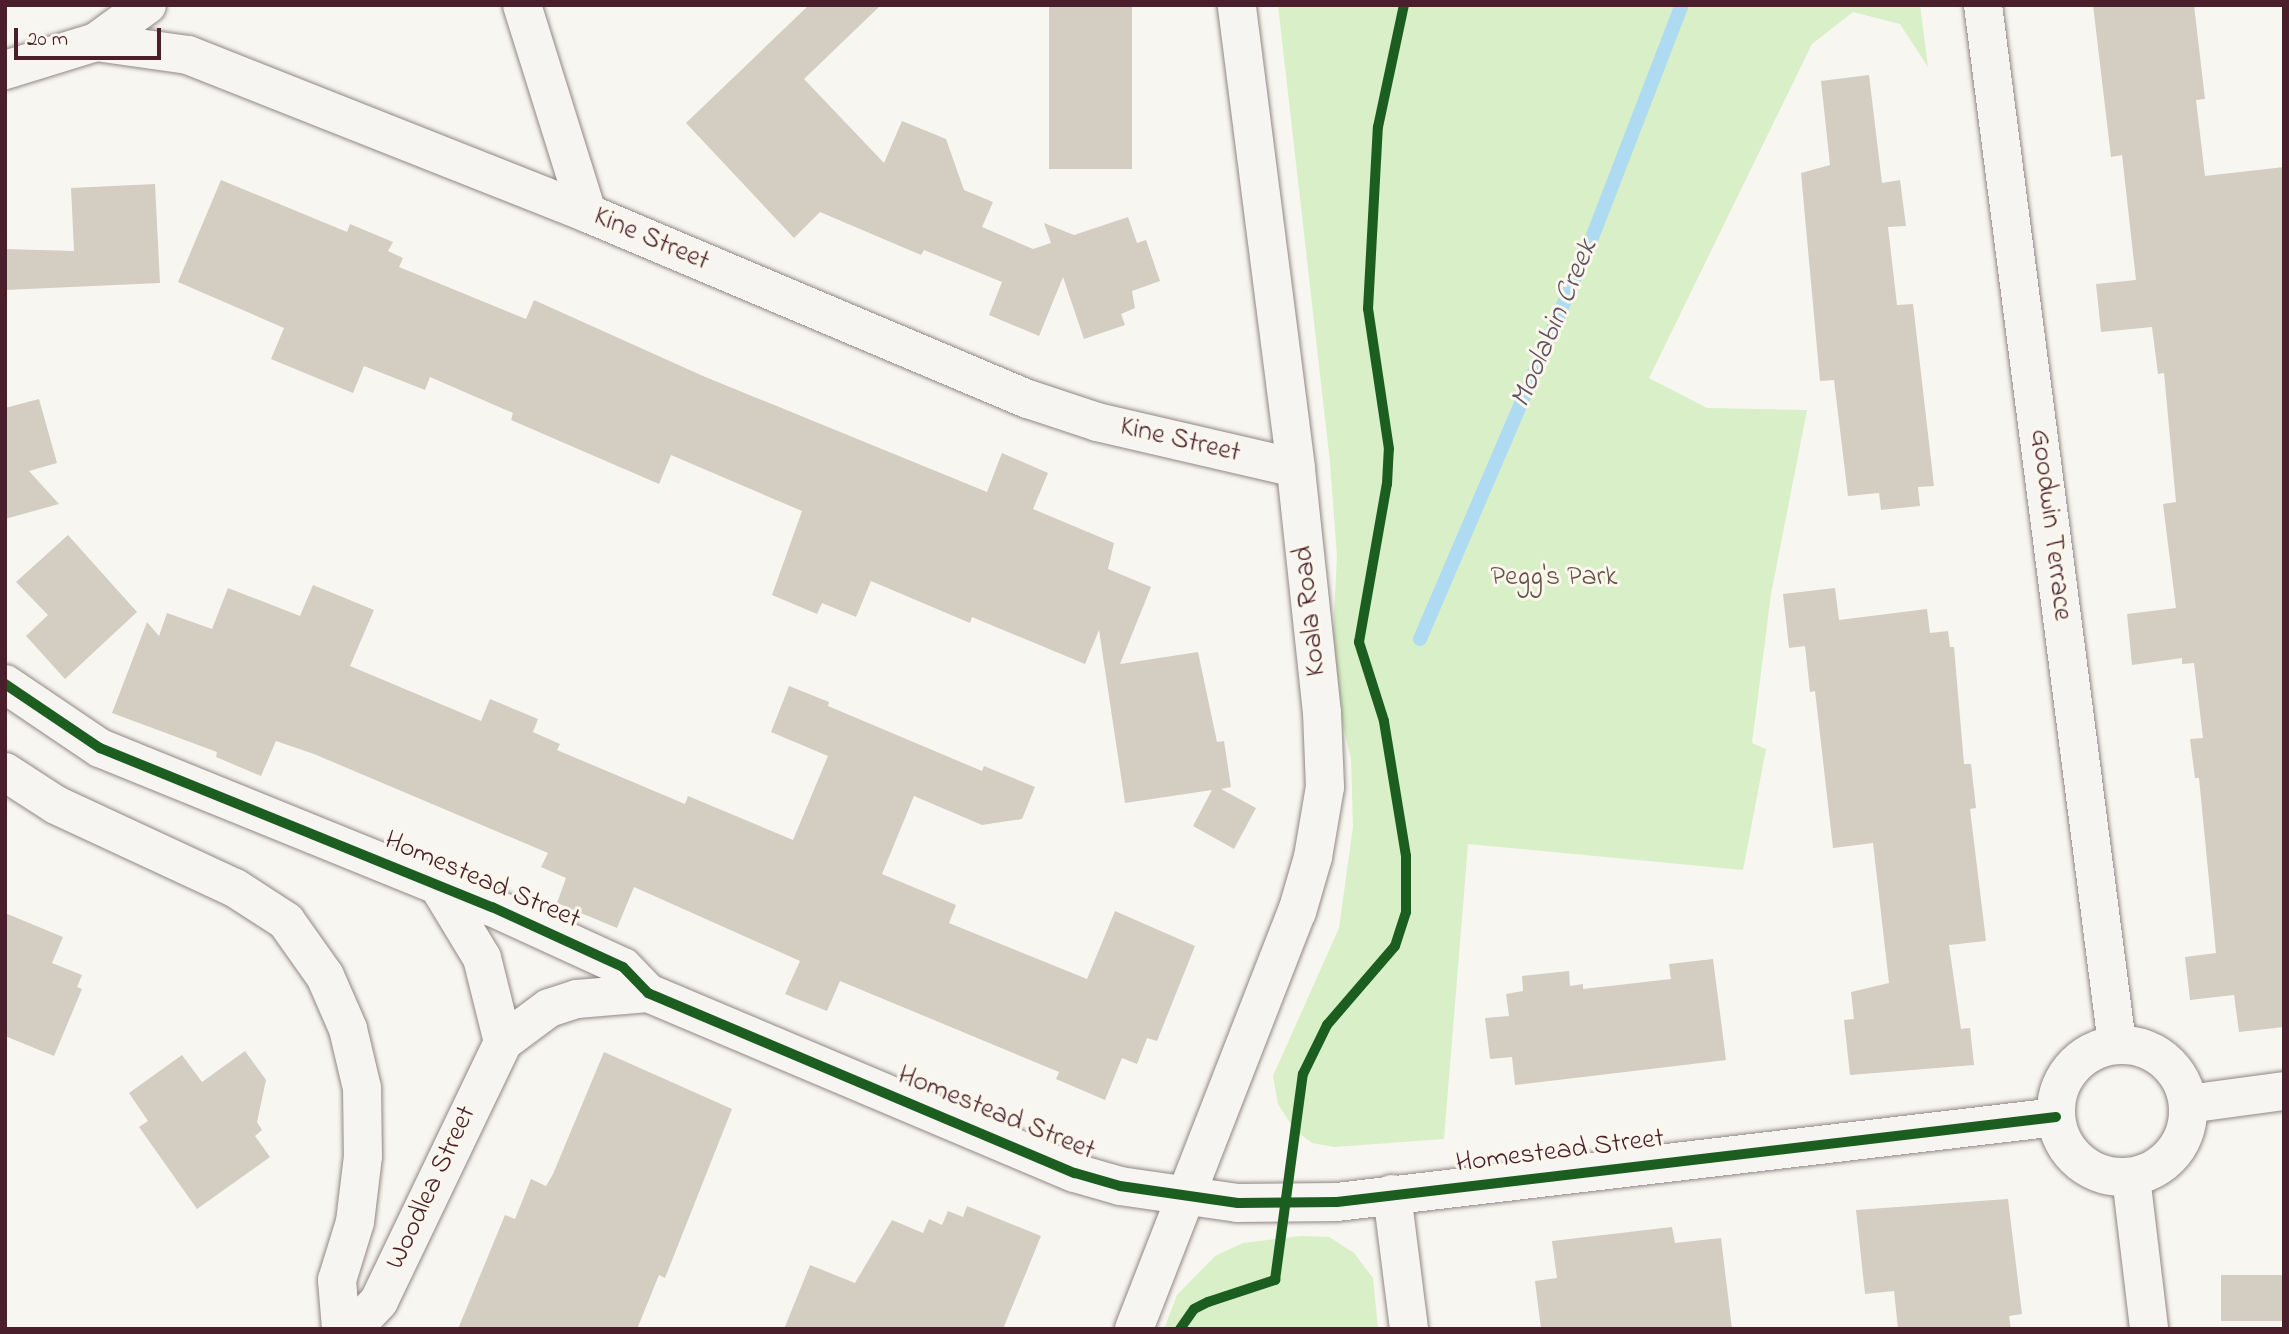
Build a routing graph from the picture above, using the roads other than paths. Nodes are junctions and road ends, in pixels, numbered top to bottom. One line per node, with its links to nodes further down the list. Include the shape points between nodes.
1 (147, 5): 5 (street)
2 (522, 5): 7 (street)
3 (1237, 5): 8 (street, Koala Road)
4 (1983, 5): 14 (street, Goodwin Terrace)
5 (96, 42): 6 (street, Kine Street); 7 (street, Kine Street, via 188,55)
6 (5, 70)
7 (587, 213): 8 (street, Kine Street, via 1028,399 1097,422)
8 (1296, 468): 20 (street, Koala Road, via 1322,713 1325,787 1313,858 1297,912)
9 (5, 684): 11 (street, Homestead Street, via 100,748)
10 (5, 772): 21 (street, Woodlea Street, via 56,805 235,888 286,920 325,976 348,1029 362,1088 363,1156 355,1222 337,1280)
11 (439, 887): 12 (street, Homestead Street, via 623,967); 13 (street, via 482,958)
12 (649, 993): 13 (street, Woodlea Street, via 577,999 549,1008); 20 (street, Homestead Street, via 1075,1173)
13 (503, 1042): 22 (street, Woodlea Street, via 379,1301)
14 (2117, 1044): 16 (street, via 2157,1054 2172,1067); 17 (street, via 2079,1060 2057,1096)
15 (2284, 1091): 16 (street)
16 (2188, 1104): 18 (street, via 2180,1144 2168,1160)
17 (2056, 1117): 18 (street, via 2073,1156 2110,1177); 19 (street, Homestead Street)
18 (2131, 1177): 25 (street)
19 (1392, 1194): 20 (street, Homestead Street, via 1283,1205); 24 (street)
20 (1186, 1196): 23 (street, Koala Road)
21 (341, 1329)
22 (353, 1329)
23 (1134, 1329)
24 (1409, 1329)
25 (2149, 1329)

